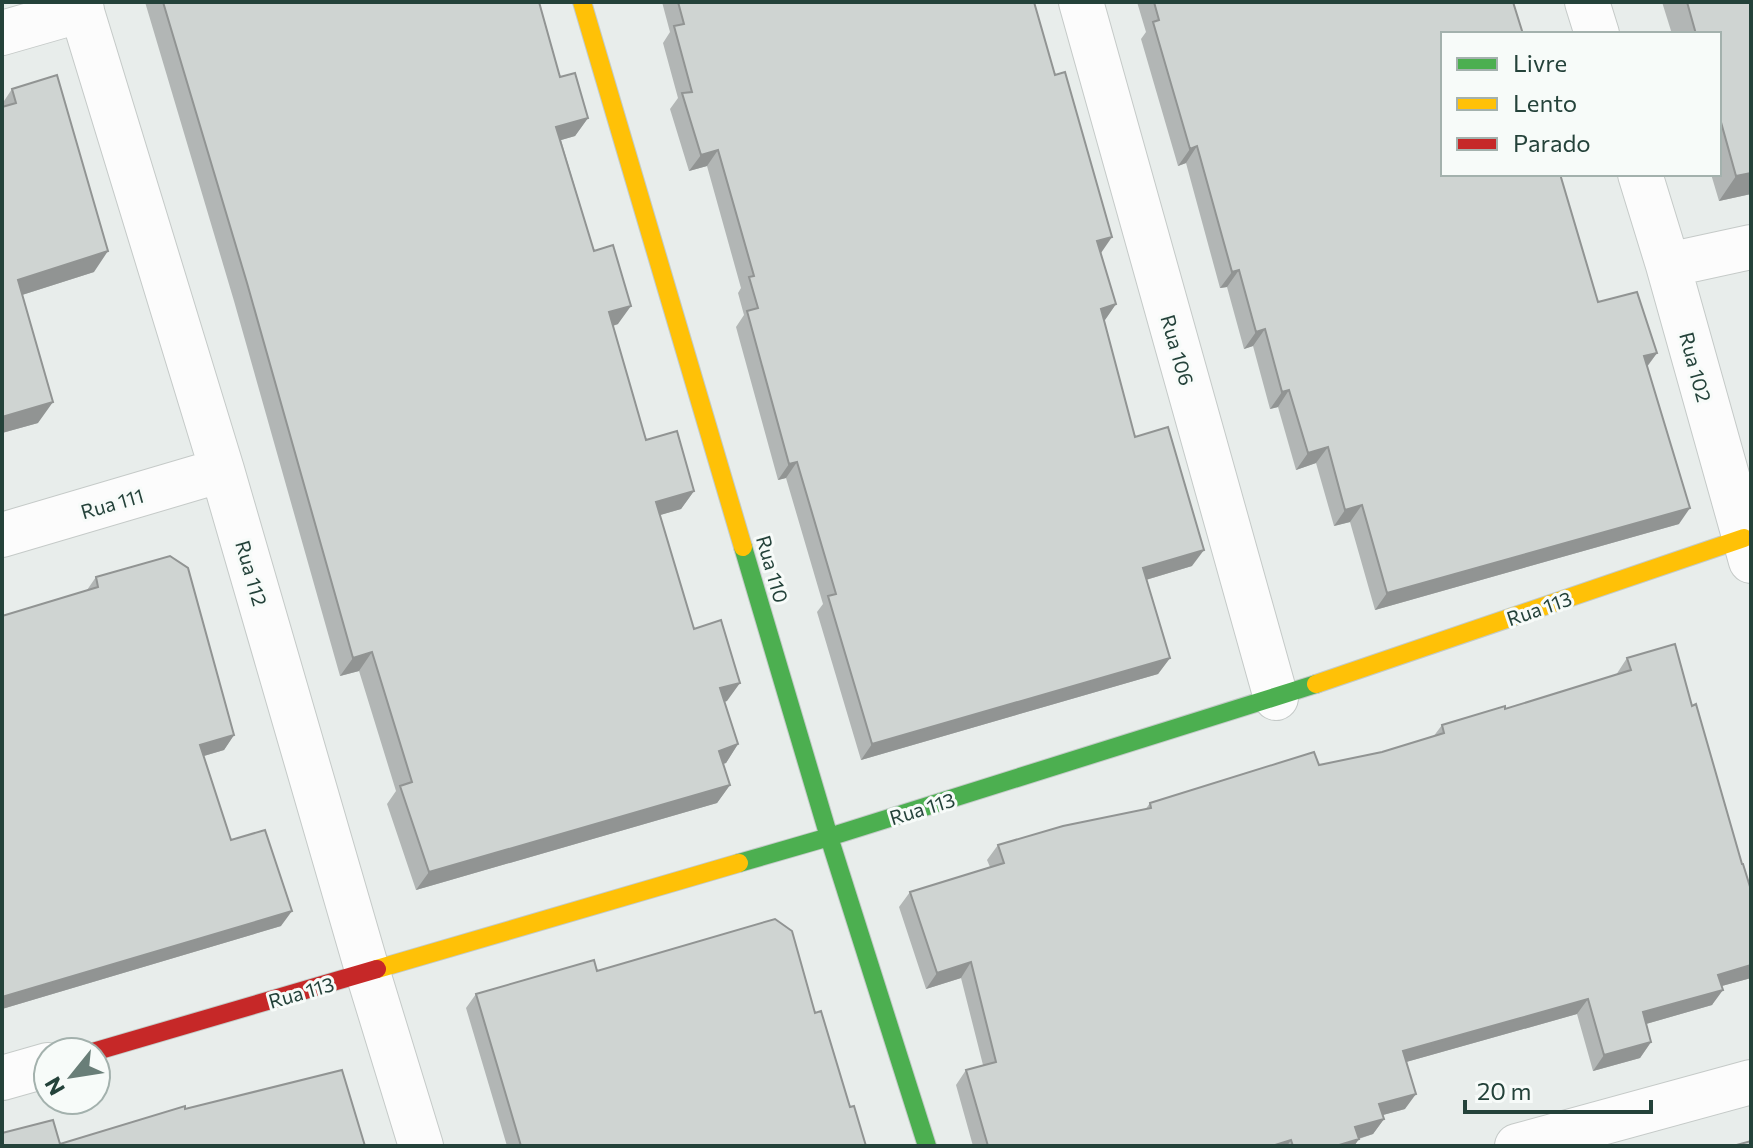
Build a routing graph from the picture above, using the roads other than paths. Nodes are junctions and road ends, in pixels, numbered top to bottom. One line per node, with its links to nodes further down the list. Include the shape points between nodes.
1 (582, 2): 14 (street, Rua 110)
2 (1081, 2): 13 (street, Rua 106)
3 (1587, 2): 5 (street)
4 (81, 6): 6 (street); 10 (street, Rua 112)
5 (1596, 32)
6 (2, 33)
7 (1641, 176): 9 (street, Rua 102)
8 (1751, 247): 9 (street)
9 (1668, 265): 12 (street, Rua 102)
10 (222, 470): 11 (street, Rua 111); 15 (street, Rua 112)
11 (2, 535)
12 (1747, 550): 13 (street, Rua 113)
13 (1276, 698): 14 (street, Rua 113)
14 (829, 837): 15 (street, Rua 113); 21 (street, Rua 110)
15 (368, 973): 16 (street, Rua 113); 20 (street, Rua 112)
16 (112, 1047)
17 (32, 1070): 18 (street)
18 (2, 1078)
19 (1751, 1082): 22 (street)
20 (421, 1146)
21 (927, 1146)
22 (1517, 1146)

